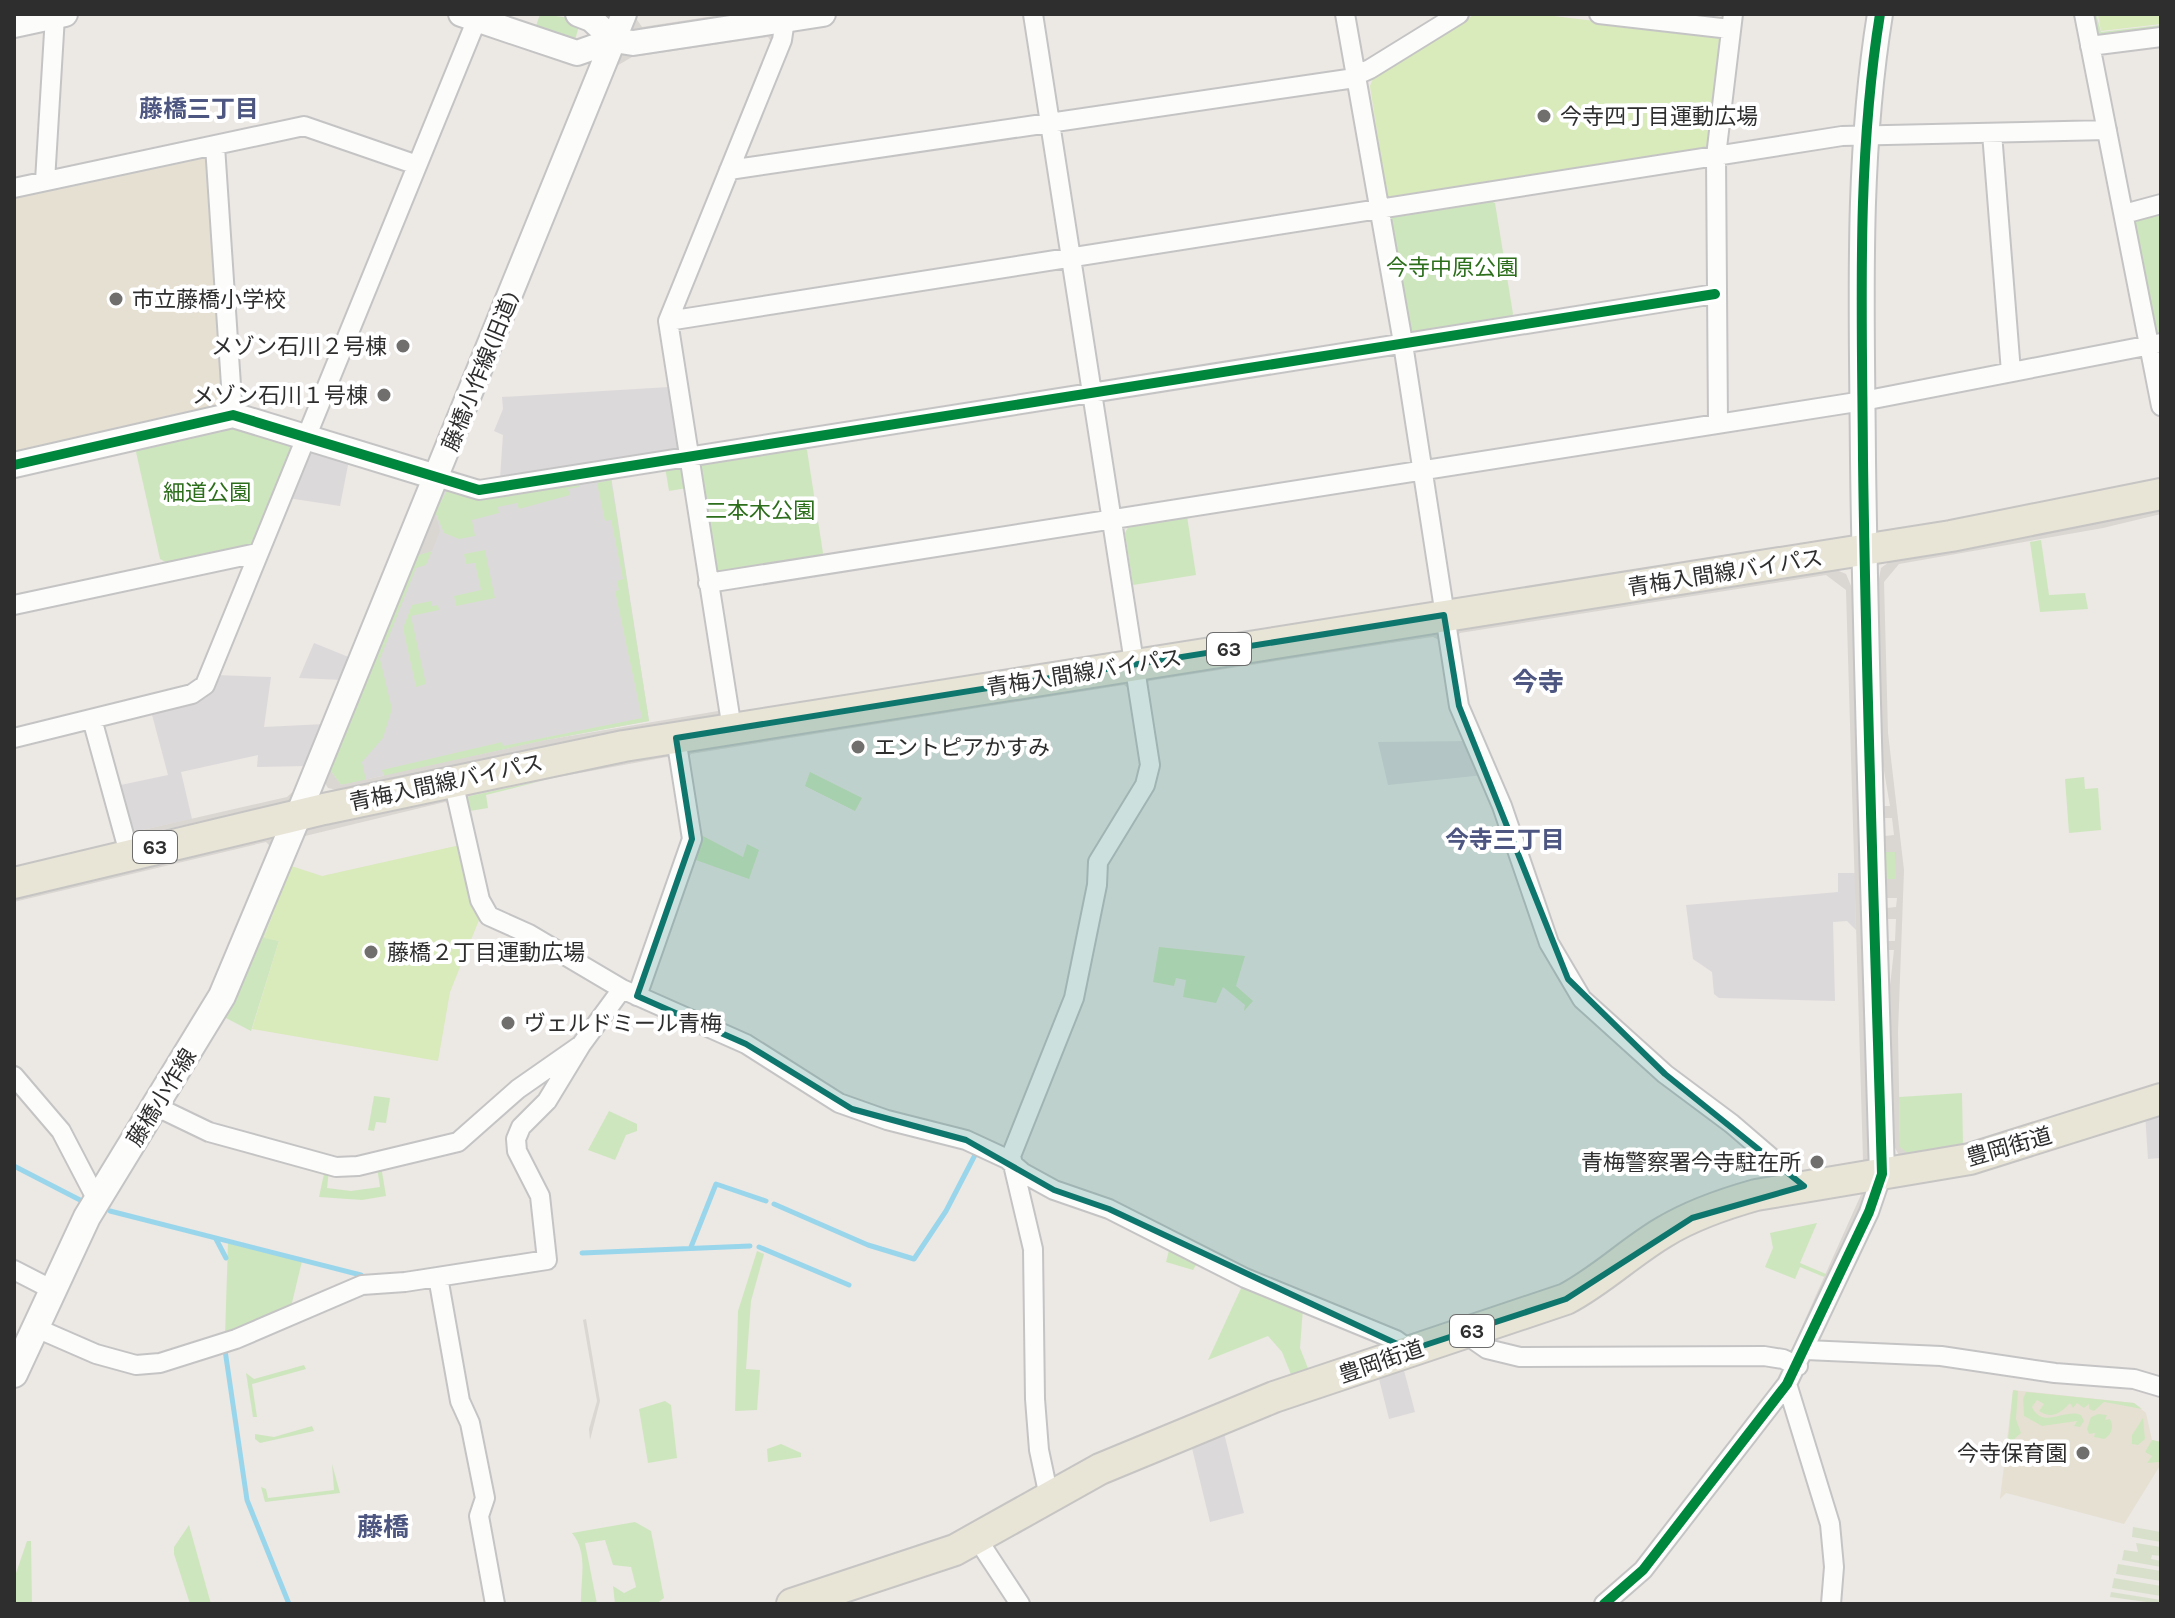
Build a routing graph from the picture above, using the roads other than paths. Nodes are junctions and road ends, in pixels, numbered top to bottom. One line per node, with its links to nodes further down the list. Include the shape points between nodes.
1 (578, 14): 16 (street)
2 (624, 14): 16 (street, 藤橋小作線(旧道))
3 (823, 14): 12 (street)
4 (1033, 14): 19 (street)
5 (1345, 14): 18 (street)
6 (1459, 14): 18 (street)
7 (1599, 14): 13 (street)
8 (1880, 14): 21 (street)
9 (2084, 14): 17 (street)
10 (60, 15): 14 (street); 27 (street)
11 (469, 17): 16 (street, via 577,53); 25 (street)
12 (785, 20): 16 (street, via 633,43); 26 (street, via 782,40)
13 (1732, 21): 24 (street)
14 (14, 25)
15 (2161, 37): 17 (street)
16 (614, 40): 47 (street, 藤橋小作線(旧道))
17 (2090, 46): 20 (street)
18 (1358, 75): 19 (street); 30 (street)
19 (1051, 123): 26 (street); 32 (street)
20 (2107, 130): 22 (street); 31 (street)
21 (1864, 133): 22 (street); 24 (street); 39 (street)
22 (1992, 133): 37 (street)
23 (215, 146): 25 (street, via 304,126); 27 (street); 41 (street)
24 (1716, 156): 30 (street); 33 (street)
25 (417, 165): 43 (street)
26 (729, 170): 34 (street)
27 (45, 181): 28 (street)
28 (14, 188)
29 (2161, 204): 31 (street)
30 (1381, 209): 32 (street); 35 (street)
31 (2124, 214): 36 (street)
32 (1072, 258): 34 (street); 38 (street)
33 (1715, 294): 35 (street); 42 (street)
34 (668, 321): 44 (street)
35 (1403, 344): 38 (street); 46 (street)
36 (2155, 344): 37 (street); 40 (street)
37 (2011, 372): 39 (street)
38 (1093, 393): 44 (street); 49 (street)
39 (1863, 401): 42 (street); 50 (street)
40 (2161, 406)
41 (233, 415): 43 (street); 45 (street)
42 (1718, 424): 46 (street)
43 (305, 437): 47 (street); 51 (street)
44 (689, 457): 47 (street, via 479,490); 52 (street)
45 (14, 465)
46 (1422, 471): 49 (street); 54 (street)
47 (436, 477): 61 (street, 藤橋小作線(旧道))
48 (2161, 494): 50 (main road, 青梅入間線バイパス / 63)
49 (1113, 520): 52 (street); 55 (street)
50 (1865, 550): 54 (main road, 青梅入間線バイパス / 63); 70 (street)
51 (257, 553): 53 (street); 56 (street, via 201,688)
52 (708, 583): 57 (street)
53 (14, 605)
54 (1444, 615): 55 (main road, 青梅入間線バイパス / 63); 71 (street, via 1459,706 1502,806 1549,943 1568,979 1582,999 1655,1066)
55 (1134, 664): 57 (main road, 青梅入間線バイパス / 63); 69 (street, via 1150,775 1098,862 1074,998 1011,1156)
56 (92, 719): 58 (street); 62 (street)
57 (732, 729): 59 (main road, 青梅入間線バイパス / 63)
58 (14, 738)
59 (676, 738): 60 (main road, 青梅入間線バイパス / 63); 64 (street, via 692,839)
60 (453, 781): 61 (main road, 青梅入間線バイパス / 63); 64 (street, via 483,911)
61 (298, 815): 62 (main road, 青梅入間線バイパス / 63); 68 (main road, 藤橋小作線, via 222,996)
62 (129, 853): 63 (main road, 青梅入間線バイパス / 63)
63 (14, 883)
64 (629, 993): 65 (street); 69 (street, via 746,1044 852,1109 951,1135)
65 (581, 1045): 68 (street, via 518,1089 464,1139 358,1166 325,1165 227,1137); 74 (street, via 516,1139 540,1196 547,1260)
66 (14, 1076): 72 (street, via 61,1131)
67 (2161, 1099): 70 (main road, 豊岡街道 / 63, via 1970,1159)
68 (155, 1106): 72 (main road, 藤橋小作線)
69 (1015, 1166): 78 (street, via 1054,1190 1109,1209 1245,1278); 83 (street, via 1033,1249 1035,1399)
70 (1882, 1174): 71 (main road, 豊岡街道 / 63); 79 (street)
71 (1804, 1186): 77 (main road, 豊岡街道 / 63, via 1756,1195 1692,1218 1566,1299)
72 (97, 1200): 75 (main road, 藤橋小作線)
73 (14, 1270): 75 (street)
74 (438, 1277): 76 (street, via 362,1285 236,1339 160,1363 136,1365 96,1354); 85 (street, via 460,1401 470,1423 485,1498 479,1516)
75 (51, 1289): 76 (main road, 藤橋小作線)
76 (34, 1327): 80 (main road, 藤橋小作線)
77 (1464, 1333): 78 (main road, 豊岡街道 / 63); 79 (street, via 1487,1349 1520,1357)
78 (1410, 1350): 83 (main road, 豊岡街道 / 63, via 1146,1448)
79 (1802, 1358): 81 (street); 82 (street, via 1941,1356)
80 (14, 1374)
81 (1787, 1384): 88 (street, via 1643,1570); 89 (street, via 1830,1524)
82 (2161, 1386)
83 (1049, 1497): 84 (main road, 豊岡街道 / 63)
84 (978, 1540): 86 (main road, 豊岡街道 / 63); 87 (street)
85 (495, 1604)
86 (792, 1604)
87 (1020, 1604)
88 (1604, 1604)
89 (1831, 1604)

